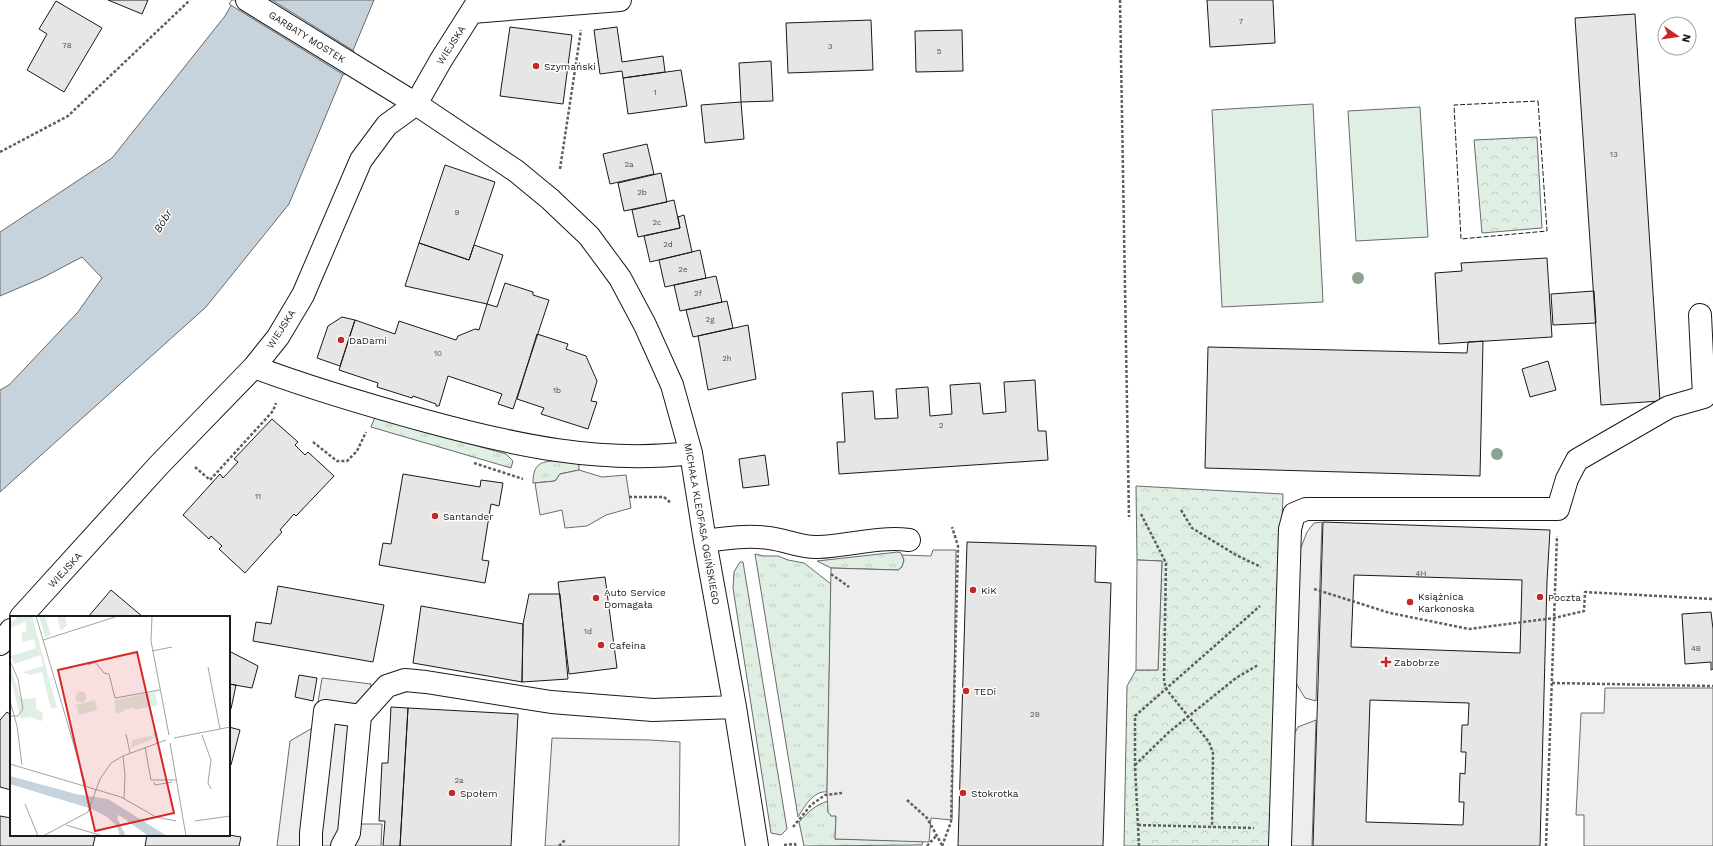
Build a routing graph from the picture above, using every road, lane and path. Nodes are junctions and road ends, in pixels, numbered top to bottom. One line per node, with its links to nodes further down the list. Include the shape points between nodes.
1 (190, 0): 9 (path, via 68,116)
2 (247, 0): 7 (street, GARBATY MOSTEK)
3 (620, 0): 5 (street)
4 (1120, 0): 23 (path)
5 (584, 2): 6 (street); 10 (path)
6 (475, 6): 8 (street, WIEJSKA)
7 (366, 73): 8 (street, MICHAŁA KLEOFASA OGIŃSKIEGO)
8 (416, 104): 12 (street, WIEJSKA, via 387,125 361,160 303,295 278,336); 16 (street, MICHAŁA KLEOFASA OGIŃSKIEGO, via 516,171 588,236 620,278 645,325 672,385)
9 (0, 152)
10 (560, 168)
11 (1700, 315): 20 (street, via 1704,397 1669,407 1577,460 1567,478)
12 (254, 367): 13 (street); 29 (street, WIEJSKA)
13 (286, 379): 14 (street); 17 (path, via 273,411)
14 (375, 407): 15 (path, via 357,451 347,461 337,461); 16 (street, via 492,439 573,453 672,456)
15 (313, 442)
16 (691, 453): 26 (street, MICHAŁA KLEOFASA OGIŃSKIEGO)
17 (210, 480)
18 (630, 498): 19 (path, via 664,498)
19 (675, 506)
20 (1558, 509): 27 (street, via 1306,509 1294,514 1290,529); 30 (path)
21 (1180, 510): 27 (path, via 1192,528 1236,555)
22 (1142, 514): 36 (path, via 1166,563)
23 (1129, 517)
24 (952, 527): 56 (path, via 958,546 951,822)
25 (909, 540): 26 (street, via 896,538 816,548 771,538 744,536)
26 (705, 541): 37 (street, MICHAŁA KLEOFASA OGIŃSKIEGO)
27 (1288, 580): 30 (path, via 1390,613 1469,628); 33 (street); 36 (path)
28 (1713, 599): 30 (path, via 1585,592 1584,611)
29 (22, 616)
30 (1554, 618): 34 (path)
31 (10, 631): 32 (street)
32 (0, 644)
33 (1286, 648): 39 (path, via 1236,678); 47 (street)
34 (1552, 683): 35 (path); 58 (path)
35 (1713, 686)
36 (1166, 689): 39 (path); 40 (path, via 1135,716)
37 (735, 707): 38 (street, via 653,710 569,703 405,680 387,686); 53 (street, MICHAŁA KLEOFASA OGIŃSKIEGO)
38 (360, 716): 50 (street, via 325,711); 51 (street, via 348,833)
39 (1189, 717): 40 (path, via 1169,732); 45 (path, via 1209,742 1214,753)
40 (1135, 766): 43 (path)
41 (842, 793): 44 (path, via 825,796 811,805)
42 (907, 800): 46 (path, via 926,818)
43 (1138, 826): 45 (path); 57 (path)
44 (793, 827)
45 (1212, 827): 47 (path)
46 (936, 836): 55 (path); 56 (path)
47 (1280, 837)
48 (566, 839): 52 (path)
49 (782, 845): 54 (path)
50 (311, 846)
51 (342, 846)
52 (559, 846)
53 (757, 846)
54 (796, 846)
55 (927, 846)
56 (942, 846)
57 (1139, 846)
58 (1546, 846)

